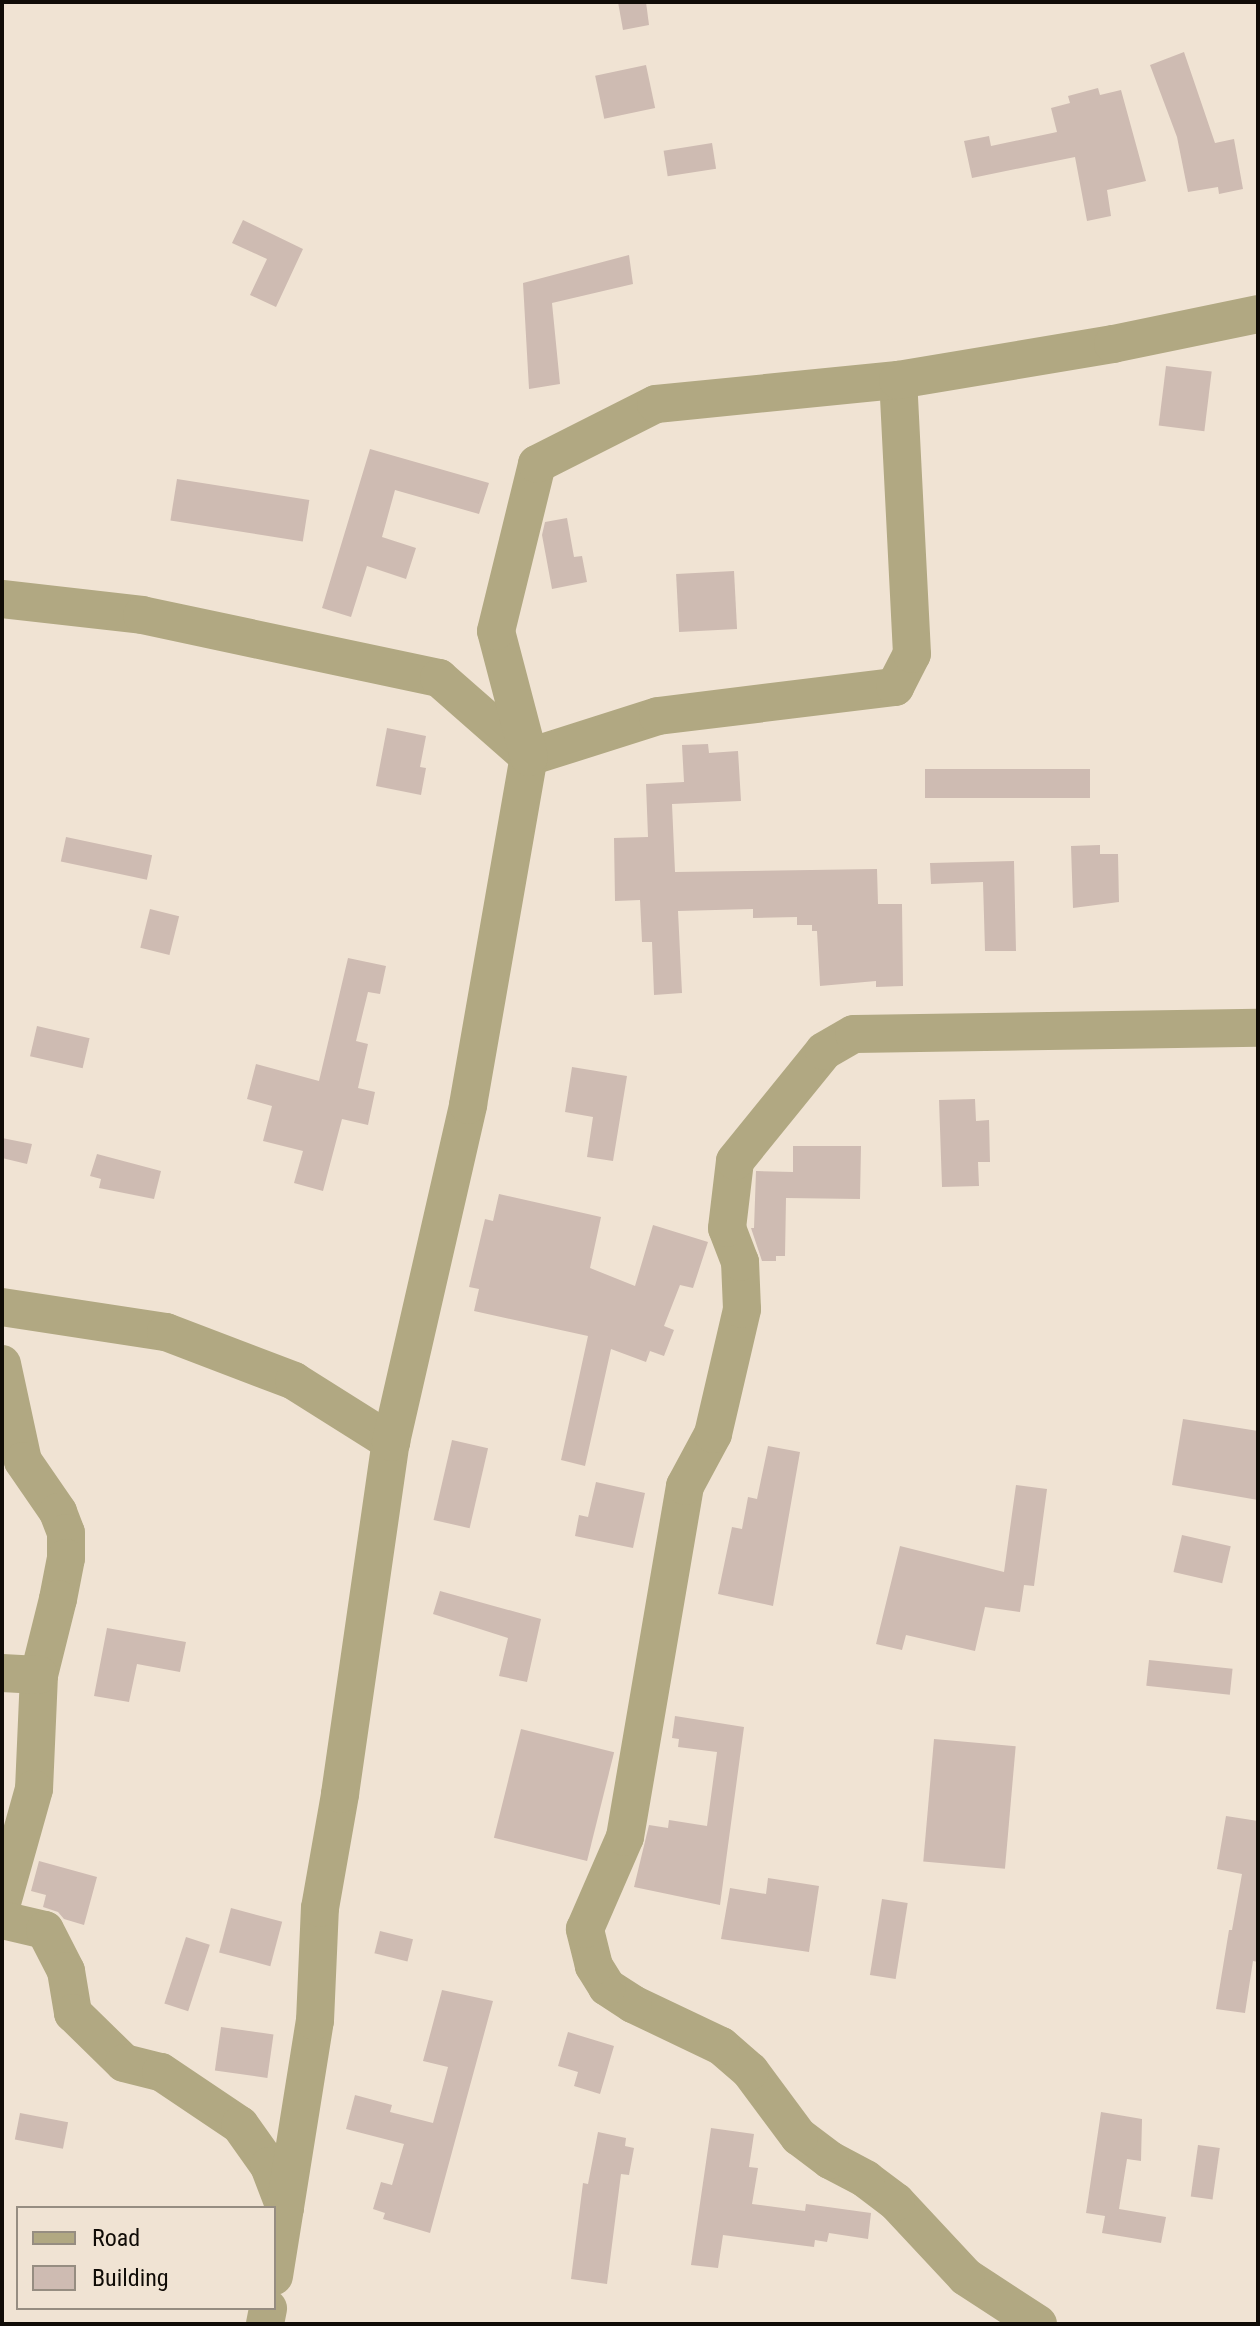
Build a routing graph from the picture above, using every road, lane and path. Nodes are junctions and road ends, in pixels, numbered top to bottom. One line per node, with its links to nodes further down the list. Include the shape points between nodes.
1 (1258, 314): 2 (street)
2 (898, 380): 4 (street, via 656,404 537,464 496,631); 4 (street, via 912,654 895,687 658,716)
3 (2, 599): 4 (street, via 142,615 439,678)
4 (529, 757): 8 (street, via 468,1105)
5 (1258, 1028): 14 (street, via 854,1034 824,1051 735,1161 727,1228 740,1262 739,1323 713,1434 685,1486 625,1837 585,1929 594,1966 607,1987 721,2046 750,2071 799,2137 896,2202 966,2277)
6 (2, 1307): 8 (street, via 166,1332 294,1381)
7 (2, 1364): 9 (street, via 23,1461 66,1533 58,1599)
8 (391, 1442): 12 (street, via 320,1908 315,2021)
9 (20, 1674): 10 (street, via 34,1789)
10 (2, 1903)
11 (2, 1920): 12 (street, via 45,1930 66,1971 73,2013 124,2063 161,2072 240,2125 269,2166)
12 (285, 2208): 13 (street)
13 (276, 2264)
14 (1038, 2324)

